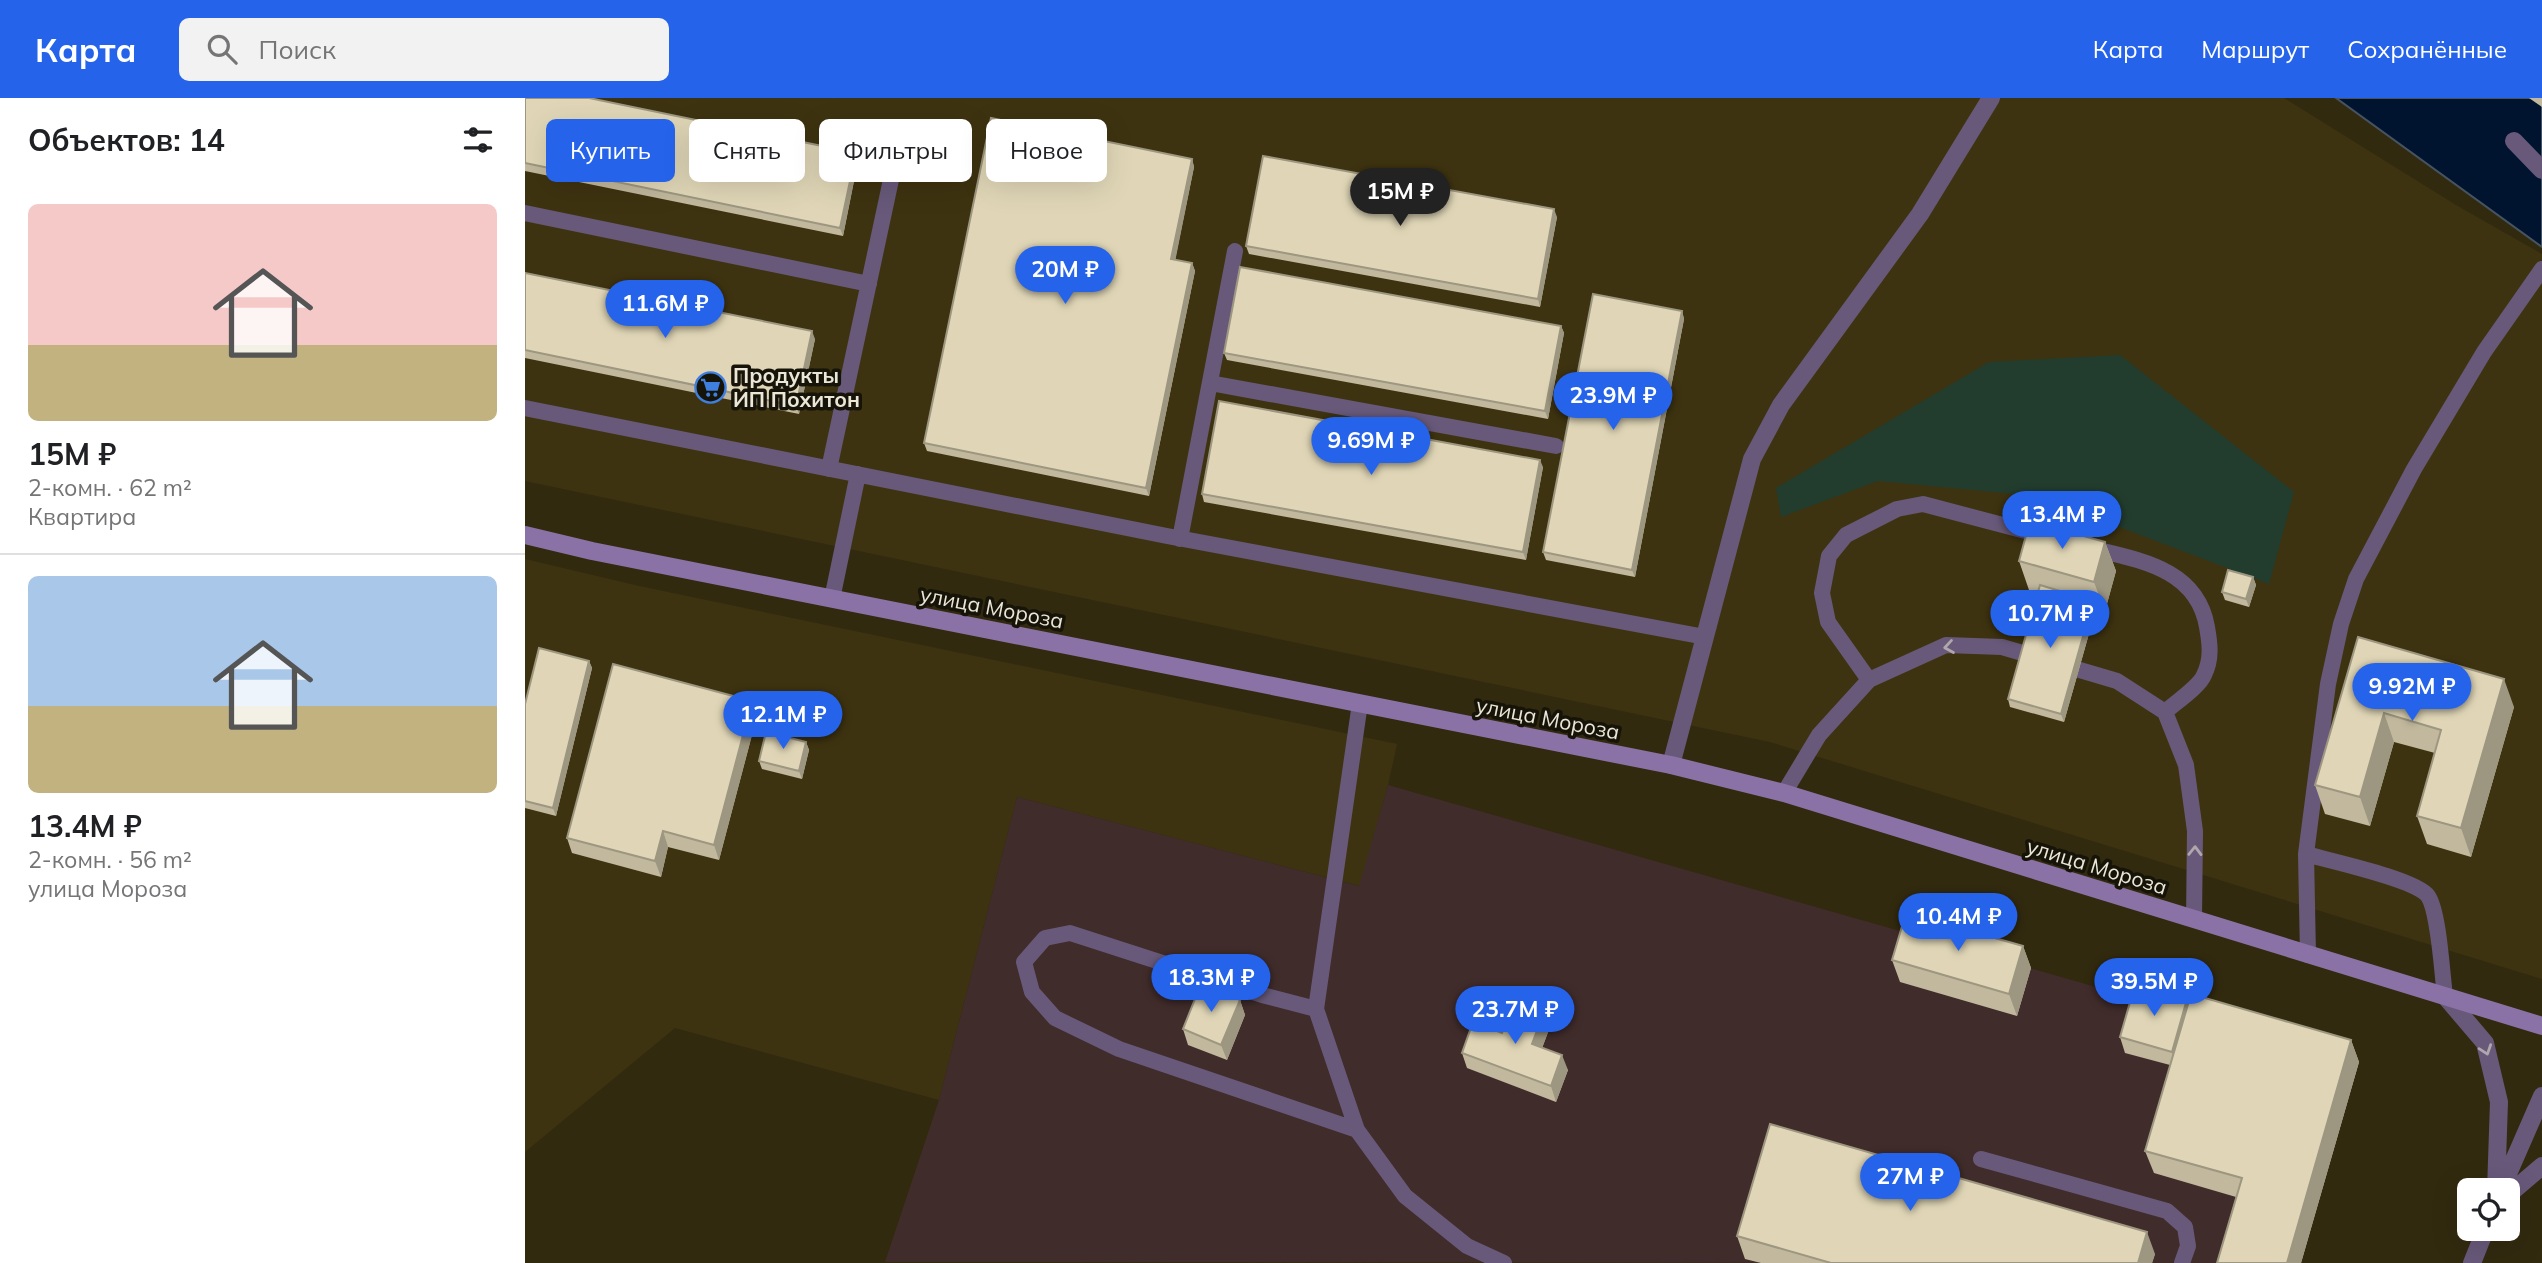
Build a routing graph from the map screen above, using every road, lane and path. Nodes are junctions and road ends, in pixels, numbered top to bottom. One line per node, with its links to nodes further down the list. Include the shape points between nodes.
1 (1991, 98): 17 (street, via 1920,214 1781,405 1752,459)
2 (2514, 141): 3 (street)
3 (2542, 170)
4 (891, 182): 8 (lane)
5 (525, 213): 8 (lane)
6 (1235, 251): 9 (lane)
7 (2542, 269): 23 (lane, via 2414,469 2356,579 2328,684)
8 (869, 284): 12 (lane)
9 (1210, 383): 11 (lane); 15 (lane)
10 (525, 408): 12 (lane)
11 (1556, 446)
12 (829, 469): 13 (lane)
13 (858, 474): 15 (lane); 16 (lane)
14 (525, 535): 16 (main road, улица Мороза)
15 (1180, 538): 17 (lane)
16 (832, 598): 19 (main road, улица Мороза)
17 (1705, 637): 21 (street)
18 (1869, 680): 20 (lane, one-way to 18, via 2117,681 2002,647 1946,645); 20 (lane, via 1828,622 1822,593 1829,556 1846,535 1897,509 1923,505 2148,563 2180,578 2204,611 2211,650 2204,677); 22 (lane, via 1819,736)
19 (1360, 703): 21 (main road, улица Мороза); 27 (lane)
20 (2165, 712): 24 (lane, one-way to 20, via 2195,831 2186,765)
21 (1671, 765): 22 (main road, улица Мороза)
22 (1784, 793): 24 (main road, улица Мороза)
23 (2306, 854): 25 (lane); 26 (lane, via 2410,883 2427,894 2434,909)
24 (2194, 919): 25 (main road, улица Мороза)
25 (2308, 955): 26 (main road, улица Мороза)
26 (2445, 996): 28 (main road, улица Мороза); 33 (street, one-way to 33, via 2486,1043 2499,1102)
27 (1316, 1009): 30 (lane); 30 (lane, via 1070,933 1045,938 1024,962 1032,992 1055,1018 1119,1049)
28 (2542, 1026)
29 (2542, 1096): 34 (street)
30 (1357, 1130): 37 (lane, via 1405,1196 1467,1246)
31 (1981, 1159): 38 (lane, via 2167,1211 2185,1227 2187,1246)
32 (2542, 1166): 35 (street)
33 (2496, 1178)
34 (2506, 1178)
35 (2520, 1185)
36 (2481, 1241): 39 (street)
37 (1504, 1263)
38 (2182, 1263)
39 (2472, 1263)

